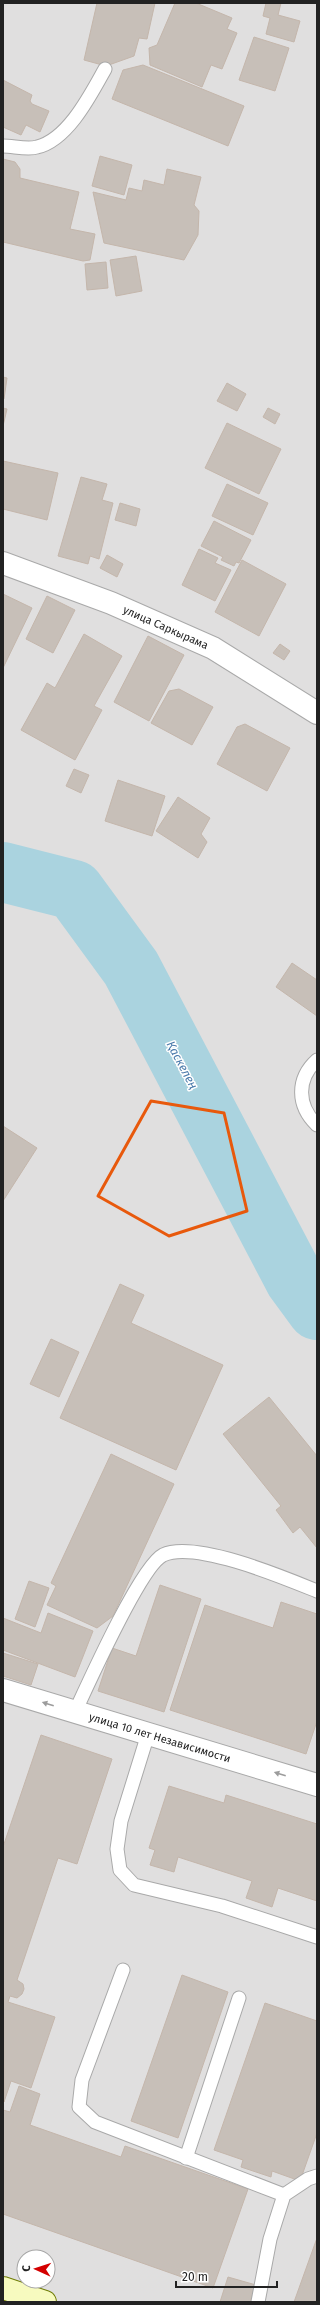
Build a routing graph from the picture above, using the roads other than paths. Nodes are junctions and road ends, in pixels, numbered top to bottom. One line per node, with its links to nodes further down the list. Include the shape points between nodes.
1 (105, 69): 2 (lane, via 77,115 60,135 37,147)
2 (3, 146)
3 (3, 563): 4 (street, улица Саркырама, via 111,602 213,648)
4 (317, 714)
5 (317, 1060): 6 (lane, via 310,1067 300,1090 307,1116)
6 (317, 1126)
7 (317, 1591): 9 (lane, via 239,1562 190,1551 163,1555 149,1567)
8 (3, 1690): 9 (street, улица 10 лет Независимости, one-way to 8)
9 (74, 1712): 10 (street, улица 10 лет Независимости)
10 (148, 1734): 11 (street, улица 10 лет Независимости, one-way to 10); 12 (lane, via 121,1821 117,1848 120,1870 134,1885 222,1906)
11 (317, 1785)
12 (317, 1937)
13 (123, 1970): 15 (lane, via 82,2080 79,2107 95,2122)
14 (239, 1998): 15 (lane)
15 (186, 2158): 17 (lane)
16 (317, 2176): 17 (lane, via 308,2179)
17 (284, 2196): 20 (lane, via 270,2239)
18 (3, 2288): 19 (street)
19 (45, 2302)
20 (258, 2302)

